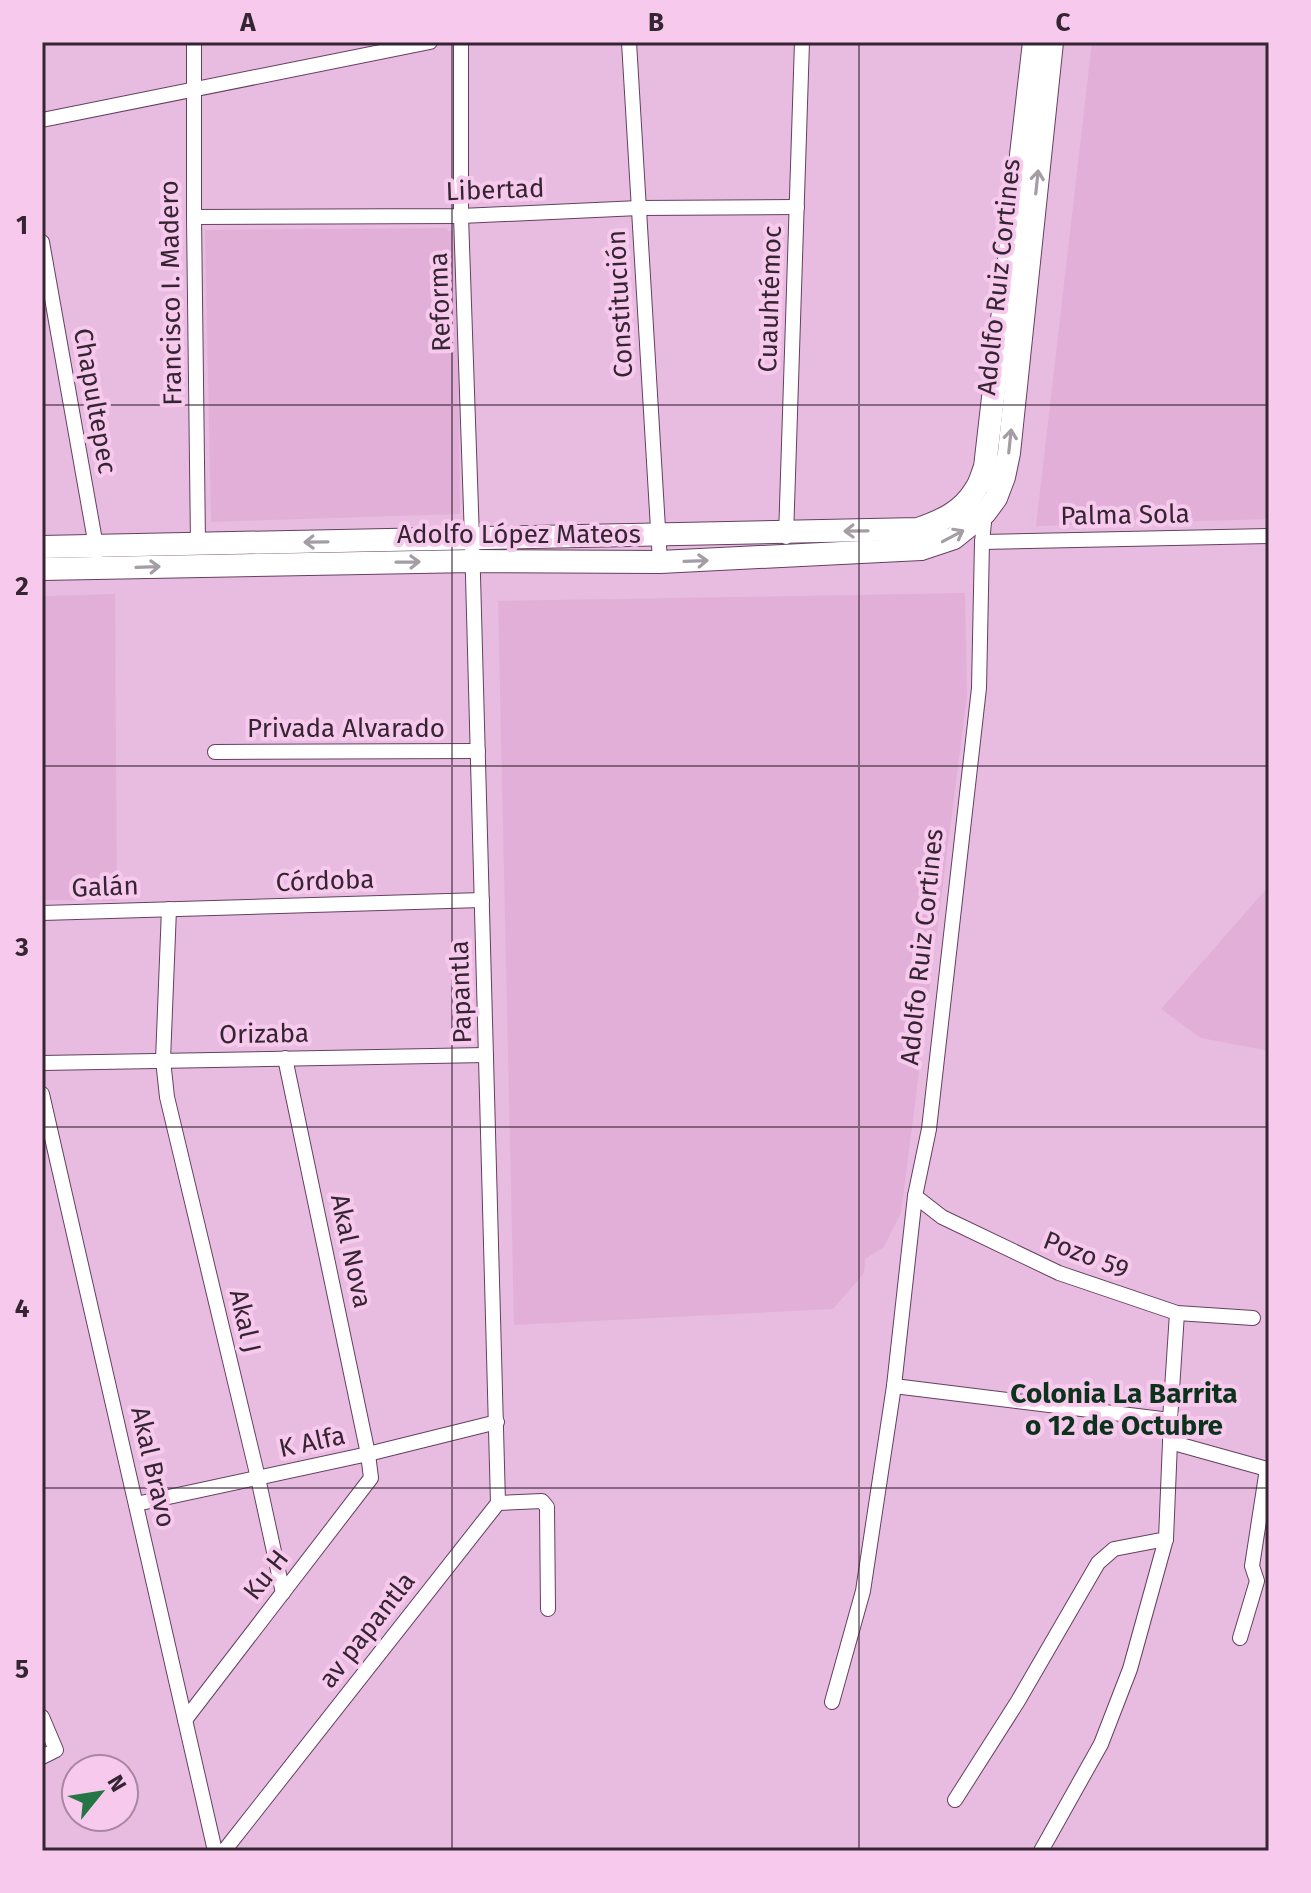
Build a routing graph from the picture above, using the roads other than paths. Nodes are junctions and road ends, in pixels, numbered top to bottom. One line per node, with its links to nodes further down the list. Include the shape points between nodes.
1 (194, 42): 8 (street, Francisco I. Madero)
2 (430, 42): 8 (street)
3 (461, 42): 12 (street, Reforma)
4 (629, 42): 11 (street, Constitución)
5 (802, 42): 10 (street, Cuauhtémoc)
6 (1034, 42): 15 (main road, Adolfo Ruiz Cortines, via 988,445)
7 (1052, 42): 16 (main road, Adolfo Ruiz Cortines, one-way to 7, via 996,498 1009,453)
8 (193, 90): 9 (street); 13 (street, Francisco I. Madero)
9 (42, 120)
10 (797, 207): 11 (street, Libertad); 17 (street, Cuauhtémoc)
11 (639, 208): 12 (street, Libertad); 18 (street, Constitución)
12 (461, 216): 13 (street, Libertad); 23 (street, Reforma)
13 (194, 217): 21 (street, Francisco I. Madero)
14 (42, 242): 24 (street, Chapultepec)
15 (976, 490): 16 (street, Adolfo Ruiz Cortines); 17 (main road, Adolfo López Mateos, one-way to 17, via 957,511 918,529)
16 (985, 513): 20 (street, Adolfo Ruiz Cortines); 25 (main road, Adolfo López Mateos, one-way to 16, via 921,549 954,538)
17 (786, 532): 18 (main road, Adolfo López Mateos); 25 (street, Cuauhtémoc)
18 (658, 535): 23 (main road, Adolfo López Mateos); 26 (street, Constitución)
19 (1269, 536): 20 (street, Palma Sola)
20 (982, 542): 38 (street, Adolfo Ruiz Cortines, via 979,688 929,1129)
21 (198, 544): 23 (main road, Adolfo López Mateos, one-way to 21); 24 (main road, Adolfo López Mateos)
22 (42, 547): 24 (main road, Adolfo López Mateos)
23 (472, 550): 24 (main road, Adolfo López Mateos, one-way to 23); 26 (main road, Adolfo López Mateos); 28 (street, Papantla)
24 (98, 557): 27 (main road, Adolfo López Mateos)
25 (785, 557): 26 (main road, Adolfo López Mateos, one-way to 25)
26 (660, 562)
27 (42, 569)
28 (478, 751): 29 (street, Privada Alvarado); 30 (street, Papantla)
29 (215, 752)
30 (482, 900): 31 (street, Córdoba); 33 (street, Papantla)
31 (169, 909): 32 (street, Galán); 35 (street, Akal J)
32 (42, 913)
33 (486, 1055): 34 (street, Orizaba); 43 (street, Papantla)
34 (285, 1058): 35 (street, Orizaba); 45 (street, Akal Nova)
35 (163, 1060): 36 (street, Orizaba); 47 (street, Akal J, via 167,1097)
36 (42, 1063)
37 (42, 1094): 49 (street, Akal Bravo)
38 (915, 1196): 39 (street, Pozo 59, via 942,1217 1059,1273); 41 (street, Adolfo Ruiz Cortines)
39 (1177, 1313): 40 (street, Pozo 59); 42 (street)
40 (1253, 1318)
41 (894, 1386): 42 (street); 54 (street, Adolfo Ruiz Cortines, via 863,1591)
42 (1170, 1420): 44 (street)
43 (497, 1422): 45 (street, K Alfa); 48 (street)
44 (1170, 1442): 46 (street); 50 (street)
45 (368, 1454): 47 (street, K Alfa); 51 (street, Ku H, via 371,1478)
46 (1268, 1468): 53 (street, via 1252,1566 1257,1581)
47 (258, 1478): 49 (street, K Alfa); 51 (street, Akal J)
48 (498, 1503): 52 (street, via 542,1501 547,1507); 60 (street, av papantla)
49 (136, 1504): 56 (street, Akal Bravo)
50 (1166, 1539): 58 (street, via 1114,1549 1098,1563); 61 (street, via 1130,1669 1101,1744)
51 (283, 1593): 56 (street, Ku H)
52 (548, 1609)
53 (1240, 1638)
54 (832, 1702)
55 (42, 1717): 57 (street)
56 (185, 1720): 59 (street, Akal Bravo)
57 (49, 1753)
58 (955, 1800)
59 (215, 1851)
60 (224, 1851)
61 (1041, 1851)

